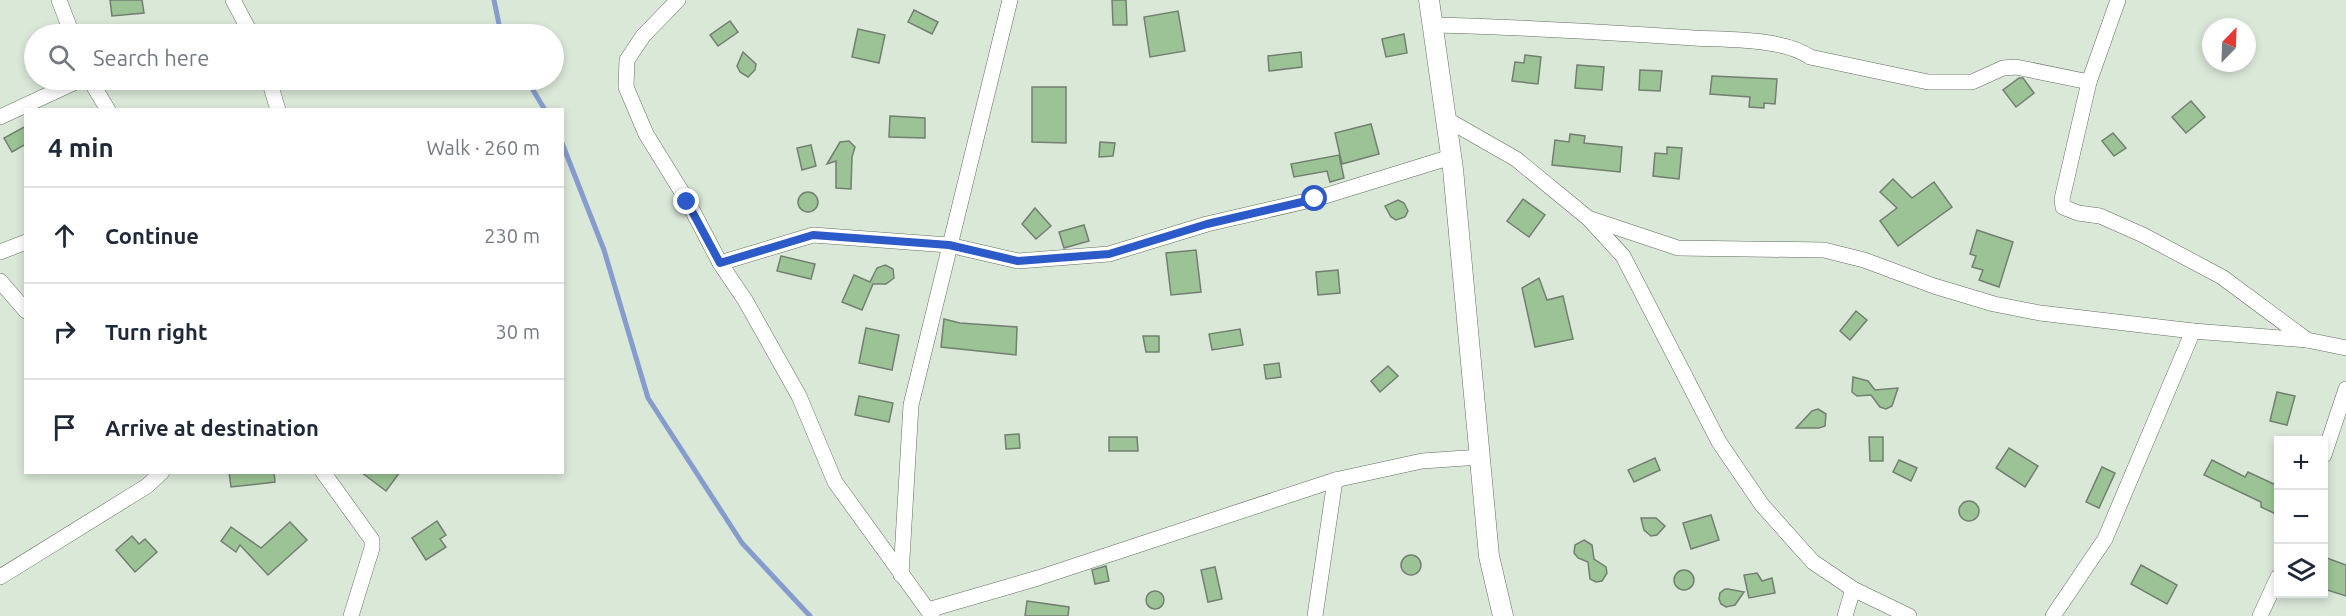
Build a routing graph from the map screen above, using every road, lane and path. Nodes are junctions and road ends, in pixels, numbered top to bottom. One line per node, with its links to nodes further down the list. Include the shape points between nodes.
1 (59, 0): 7 (street)
2 (233, 0): 8 (street)
3 (678, 0): 23 (street, via 643,36 627,60 626,87 646,134)
4 (1010, 0): 21 (street)
5 (1429, 0): 9 (street)
6 (2118, 0): 10 (street)
7 (68, 24)
8 (246, 24)
9 (1432, 25): 10 (street, via 1750,42 1793,47 1810,57 1928,82 1972,82 2003,68 2016,67); 17 (street)
10 (2089, 82): 27 (street, via 2061,199 2063,207 2100,216 2222,277)
11 (58, 90): 16 (street)
12 (96, 90): 14 (street)
13 (272, 90): 15 (street)
14 (107, 108)
15 (277, 108)
16 (0, 117)
17 (1446, 120): 18 (street); 19 (street, via 1516,159)
18 (1451, 157): 21 (street, via 1315,199 1207,224 1109,254 1018,261); 31 (street)
19 (1588, 218): 26 (street, via 1678,248 1824,250 1994,304); 40 (street, via 1623,256 1719,442 1762,505 1812,562)
20 (24, 243): 22 (street)
21 (949, 245): 23 (street, via 813,235); 37 (street, via 911,405)
22 (0, 252)
23 (720, 263): 37 (street, via 799,396 835,482)
24 (0, 281): 25 (street)
25 (24, 309)
26 (2193, 331): 27 (street); 47 (street, via 2104,539)
27 (2307, 340): 28 (street)
28 (2346, 348)
29 (2346, 389): 30 (street)
30 (2328, 443)
31 (1480, 457): 35 (street, via 1422,461); 44 (street, via 1489,556)
32 (140, 474): 36 (street)
33 (160, 474): 36 (street)
34 (324, 474): 42 (street, via 372,540)
35 (1335, 480): 41 (street); 43 (street)
36 (147, 486): 38 (street)
37 (901, 575): 41 (street)
38 (0, 577)
39 (2274, 586): 48 (street)
40 (1853, 589): 45 (street); 46 (street)
41 (930, 613)
42 (351, 616)
43 (1315, 616)
44 (1503, 616)
45 (1845, 616)
46 (1909, 616)
47 (2053, 616)
48 (2260, 616)

